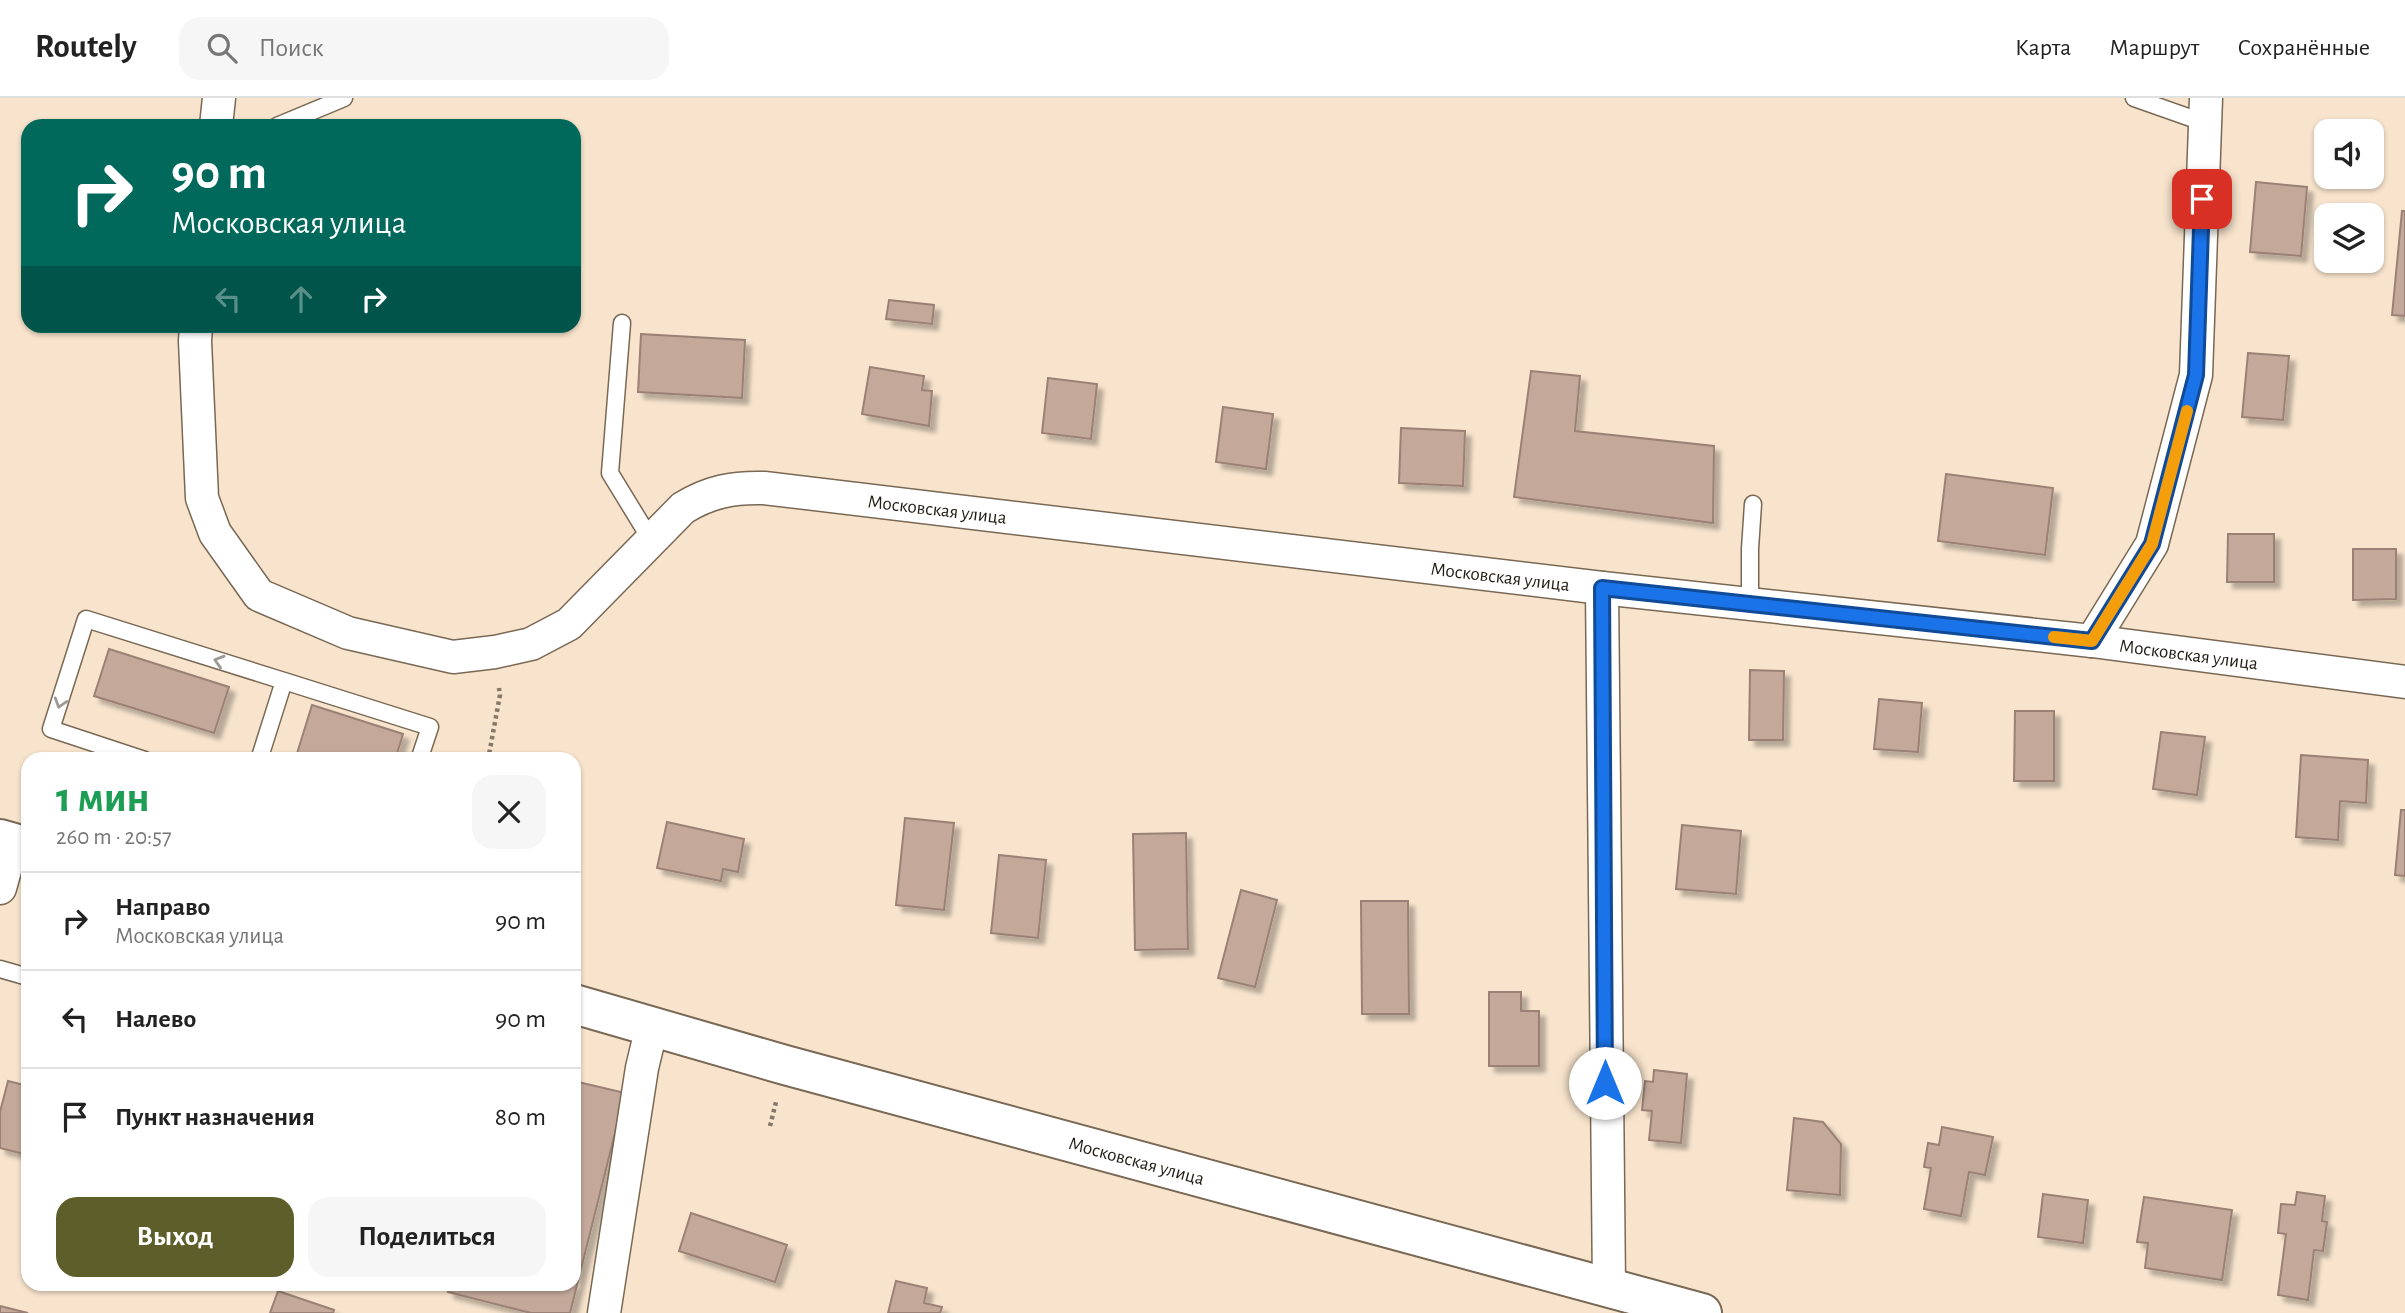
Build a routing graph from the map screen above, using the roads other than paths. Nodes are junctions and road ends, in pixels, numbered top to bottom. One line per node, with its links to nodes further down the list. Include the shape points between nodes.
1 (219, 98): 5 (street)
2 (344, 98): 6 (lane)
3 (2134, 98): 4 (lane)
4 (2206, 110): 13 (street, via 2196,375 2152,544)
5 (217, 119)
6 (294, 119)
7 (622, 323): 10 (lane, via 610,473)
8 (196, 333): 10 (street, Московская улица, via 202,498 215,533 258,595 348,633 407,648 453,657 495,652 531,644 569,624)
9 (1753, 504): 12 (lane)
10 (651, 540): 11 (street, Московская улица, via 700,497 741,487 764,488)
11 (1602, 588): 12 (street, Московская улица); 25 (street)
12 (1750, 605): 13 (street, Московская улица)
13 (2092, 641): 15 (street, Московская улица)
14 (284, 681): 16 (lane, one-way to 16, via 86,619 51,729); 17 (lane); 18 (lane, via 430,727)
15 (2405, 682)
16 (121, 752)
17 (262, 752)
18 (422, 752)
19 (14, 843): 20 (street)
20 (0, 888)
21 (0, 969): 22 (lane)
22 (21, 975)
23 (581, 1006): 24 (main road, Московская улица)
24 (652, 1026): 25 (main road, Московская улица); 26 (street)
25 (1609, 1288): 27 (main road, Московская улица)
26 (604, 1313)
27 (1702, 1313)

